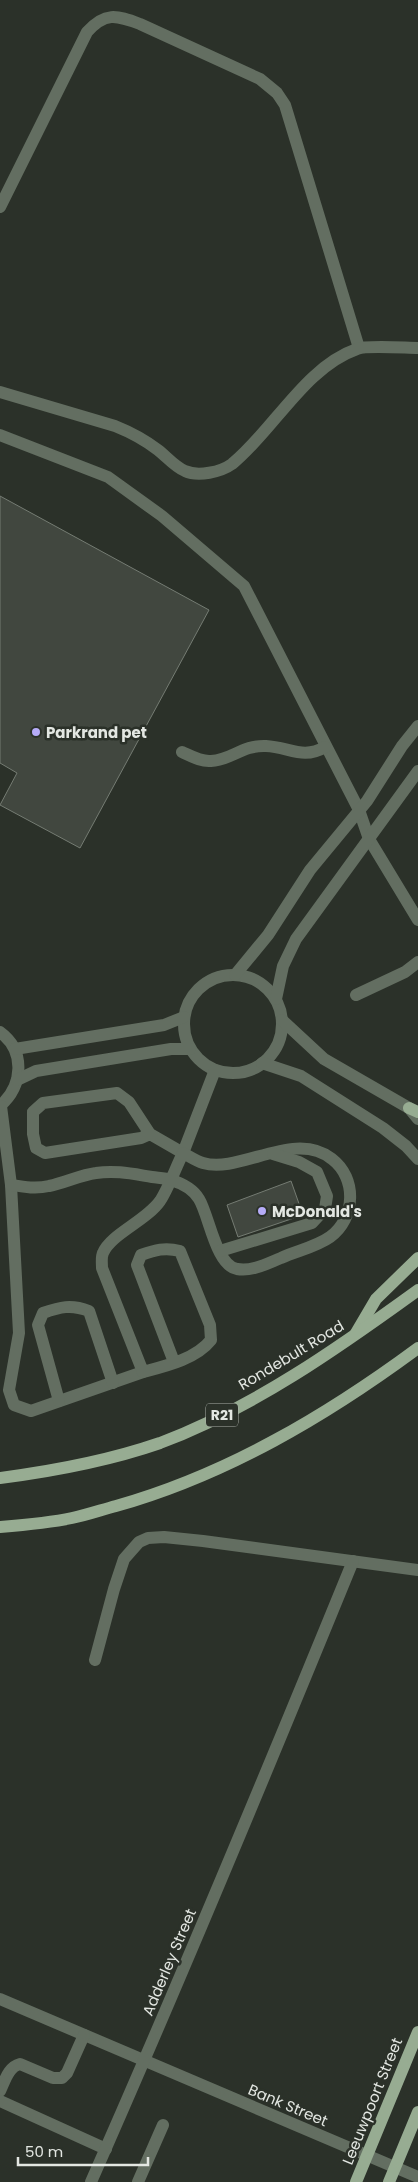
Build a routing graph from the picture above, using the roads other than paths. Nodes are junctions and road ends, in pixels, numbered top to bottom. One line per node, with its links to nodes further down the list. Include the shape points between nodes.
1 (0, 207): 2 (street, via 87,32 108,16 140,24 260,80 277,93 285,105)
2 (359, 348): 3 (street); 4 (street, via 317,375 231,465 204,473 185,471 156,448 123,429)
3 (418, 348)
4 (0, 392)
5 (0, 435): 7 (street, via 108,478 162,516 244,586)
6 (418, 726): 10 (street)
7 (325, 747): 8 (street, via 314,754 266,746 248,747 211,762); 10 (street)
8 (182, 752)
9 (418, 771): 11 (street)
10 (359, 810): 11 (street); 14 (street, via 310,870 268,935)
11 (369, 839): 12 (street); 16 (street, via 296,939 283,966)
12 (418, 920)
13 (418, 962): 15 (street, via 405,972)
14 (235, 975): 16 (street, via 261,983); 17 (street, via 218,976 199,988 192,996)
15 (356, 995)
16 (276, 999): 18 (street)
17 (184, 1017): 20 (street); 21 (street, via 164,1025)
18 (282, 1020): 22 (street, via 279,1042); 26 (street, via 324,1059)
19 (0, 1032): 21 (street)
20 (190, 1049): 23 (street, via 205,1065); 24 (street, via 171,1049 36,1071)
21 (15, 1050): 24 (street, via 19,1070)
22 (262, 1063): 23 (street, via 237,1074); 31 (street, via 301,1076 383,1128)
23 (215, 1070): 29 (street)
24 (17, 1080): 25 (street, via 8,1099)
25 (0, 1106): 33 (street)
26 (413, 1110): 27 (street)
27 (418, 1119)
28 (150, 1134): 28 (street, via 129,1102 117,1093 43,1103 33,1112 36,1148 45,1154); 29 (street)
29 (183, 1152): 30 (street, via 203,1163 218,1165); 32 (street)
30 (270, 1153): 34 (street, via 299,1162 317,1172 327,1196 325,1209 312,1224); 34 (street, via 304,1148 332,1158 350,1184 351,1196 343,1222 331,1236 256,1267 239,1270 231,1267)
31 (418, 1160)
32 (170, 1179): 33 (street, via 121,1172 96,1173 49,1186); 34 (street, via 189,1188 199,1198); 40 (street, via 160,1201 144,1219 108,1244 102,1254 102,1268)
33 (11, 1185): 42 (street, via 19,1333 9,1390 14,1405 30,1411)
34 (220, 1251)
35 (418, 1258): 37 (main road, via 376,1300)
36 (418, 1290): 37 (main road, Rondebult Road / R21)
37 (355, 1335): 43 (main road, Rondebult Road / R21, via 305,1369 223,1414 160,1442 87,1464)
38 (418, 1348): 44 (main road, via 316,1417 253,1452 173,1488 72,1518)
39 (174, 1362): 39 (street, via 137,1265 141,1256 169,1248 180,1250 210,1325 211,1340 203,1350); 40 (street)
40 (143, 1372): 41 (street)
41 (113, 1383): 42 (street); 42 (street, via 89,1311 76,1306 62,1306 43,1312 38,1325)
42 (59, 1401)
43 (0, 1478)
44 (0, 1527)
45 (353, 1561): 46 (street); 47 (street, via 203,1541 148,1538 139,1542 124,1559); 51 (street, Adderley Street)
46 (418, 1570)
47 (95, 1660)
48 (0, 1999): 50 (street, Bank Street)
49 (418, 2032): 57 (main road, Leeuwpoort Street)
50 (84, 2035): 51 (street, Bank Street); 52 (street, via 67,2074 62,2078 53,2078 20,2064 10,2070)
51 (145, 2062): 56 (street, Adderley Street); 57 (street, Bank Street)
52 (0, 2091)
53 (0, 2101): 56 (street)
54 (418, 2112): 58 (main road)
55 (162, 2125): 61 (street)
56 (106, 2149): 60 (street, Adderley Street)
57 (367, 2156): 58 (street, Bank Street); 62 (main road, Leeuwpoort Street)
58 (395, 2168): 59 (street, Bank Street); 63 (main road)
59 (418, 2177)
60 (91, 2182)
61 (138, 2182)
62 (356, 2182)
63 (389, 2182)

